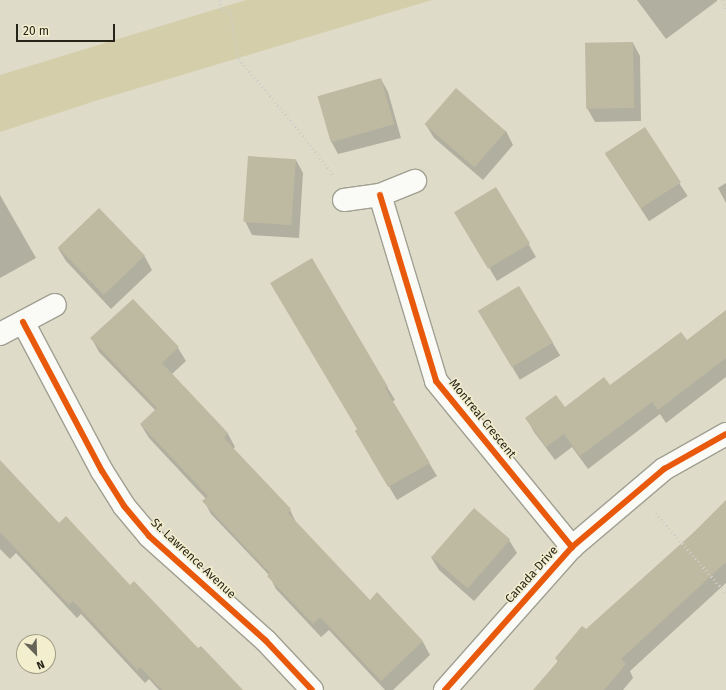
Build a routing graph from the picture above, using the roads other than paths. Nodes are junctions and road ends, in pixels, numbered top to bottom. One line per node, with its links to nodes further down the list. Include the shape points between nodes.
1 (415, 181): 2 (street)
2 (380, 195): 3 (street); 8 (street, Montreal Crescent, via 436,381)
3 (348, 199)
4 (55, 305): 5 (street)
5 (23, 322): 6 (street); 9 (street, St. Lawrence Avenue, via 102,471 124,506 148,536 266,641)
6 (0, 334)
7 (726, 434): 8 (street, Canada Drive, via 664,469)
8 (572, 547): 10 (street, Canada Drive)
9 (312, 690)
10 (445, 690)

